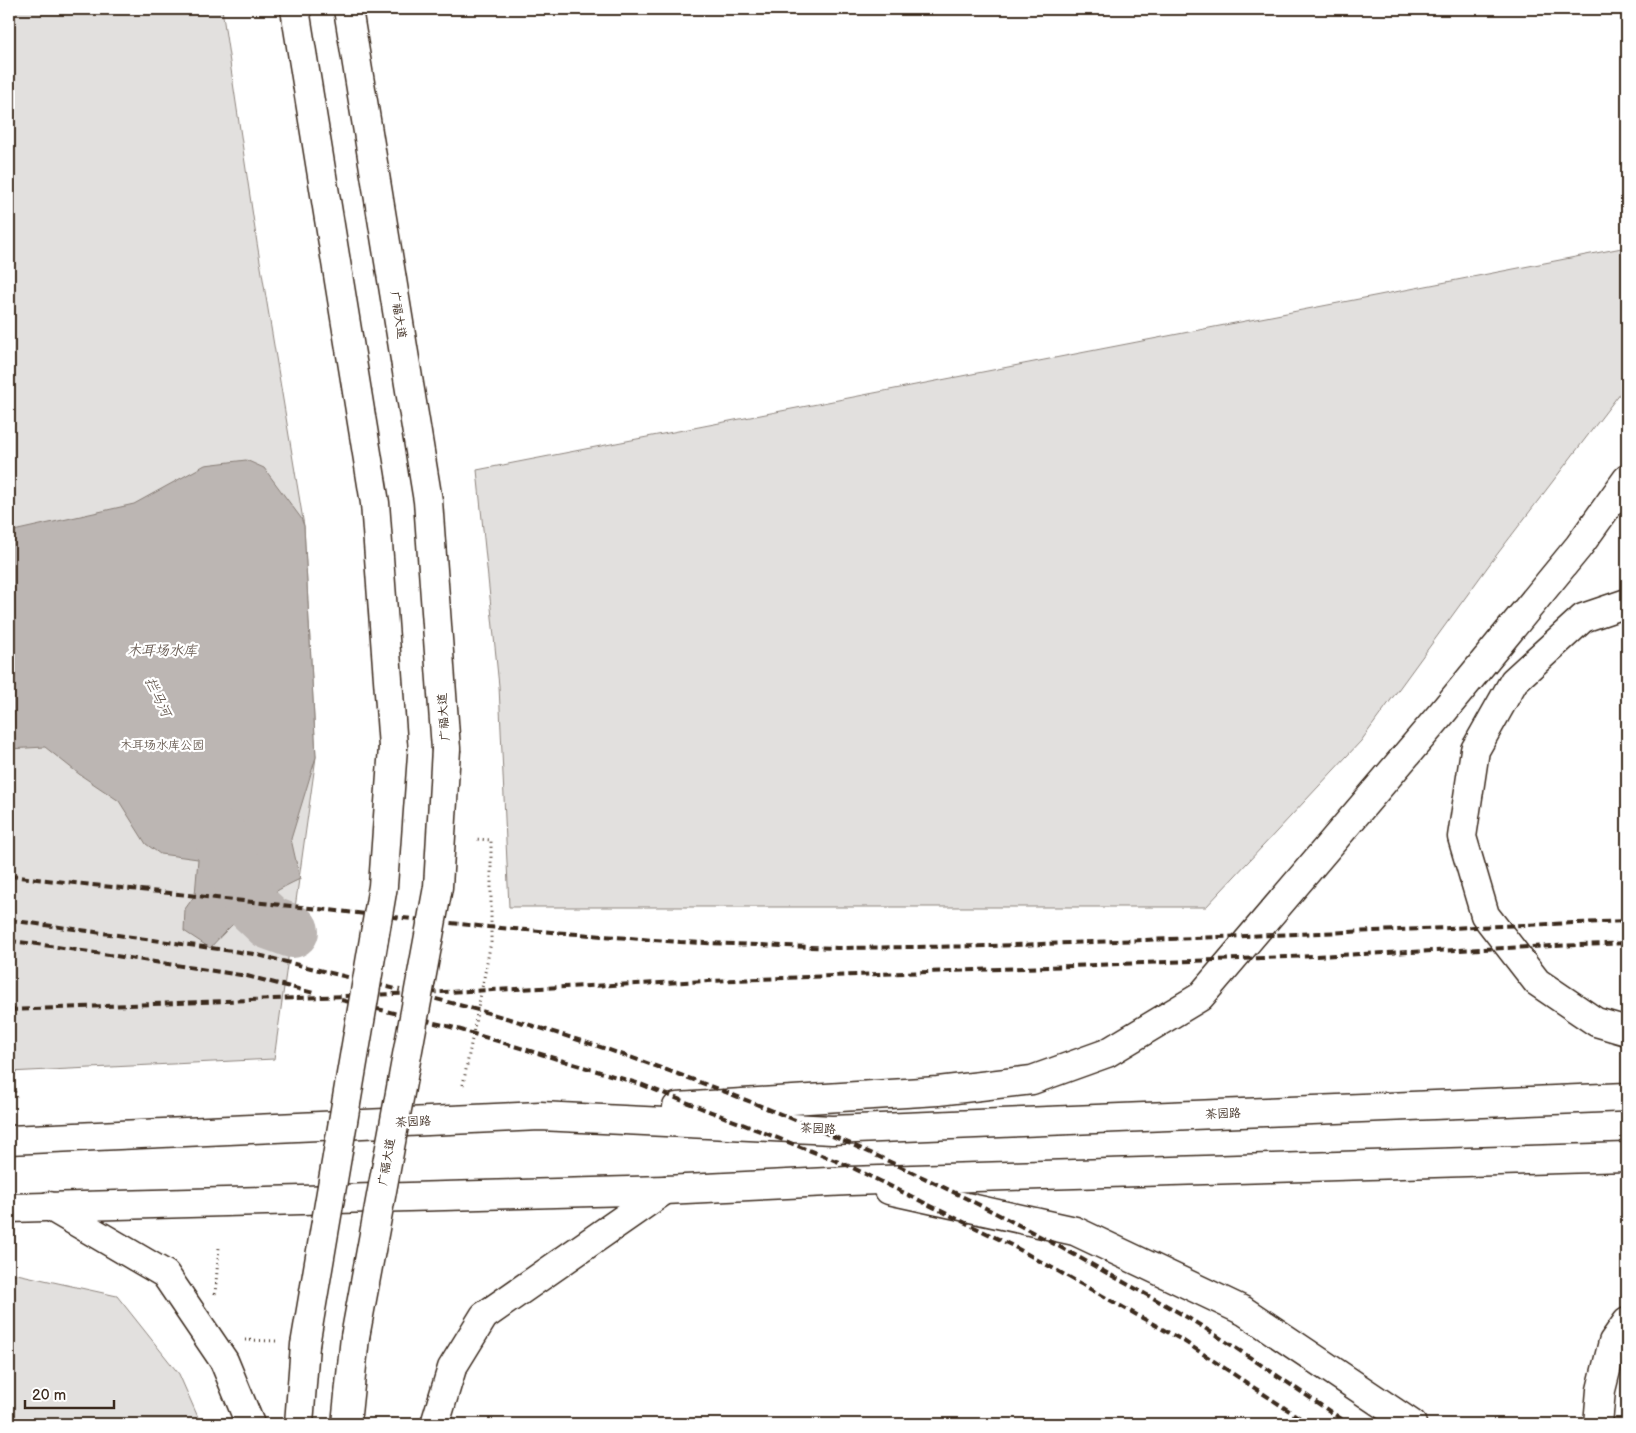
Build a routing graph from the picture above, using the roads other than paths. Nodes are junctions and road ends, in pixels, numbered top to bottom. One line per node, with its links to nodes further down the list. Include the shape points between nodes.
1 (295, 9): 16 (main road, bridge, via 375,503 394,747 383,886 304,1345)
2 (348, 9): 17 (main road, 广福大道, bridge, via 428,501 446,749 438,887 355,1337)
3 (1627, 479): 7 (main road, via 1578,546 1442,713 1200,997 1107,1053 1032,1080 938,1092)
4 (1627, 604): 5 (main road, via 1583,618 1514,681 1475,750 1462,837 1485,915 1537,982 1596,1022)
5 (1627, 1031)
6 (1627, 1097): 7 (main road, 茶园路, via 832,1130)
7 (540, 1116): 8 (main road, 茶园路)
8 (9, 1140)
9 (1627, 1157): 10 (main road)
10 (849, 1181): 11 (main road); 19 (main road, via 1075,1231 1244,1311)
11 (665, 1190): 12 (main road); 18 (main road, via 484,1316 452,1368)
12 (49, 1206): 13 (main road); 15 (main road, via 165,1274 224,1361)
13 (9, 1208)
14 (1627, 1322): 20 (main road, via 1613,1342 1601,1390)
15 (250, 1424)
16 (299, 1424)
17 (346, 1424)
18 (435, 1424)
19 (1412, 1424)
20 (1598, 1424)

